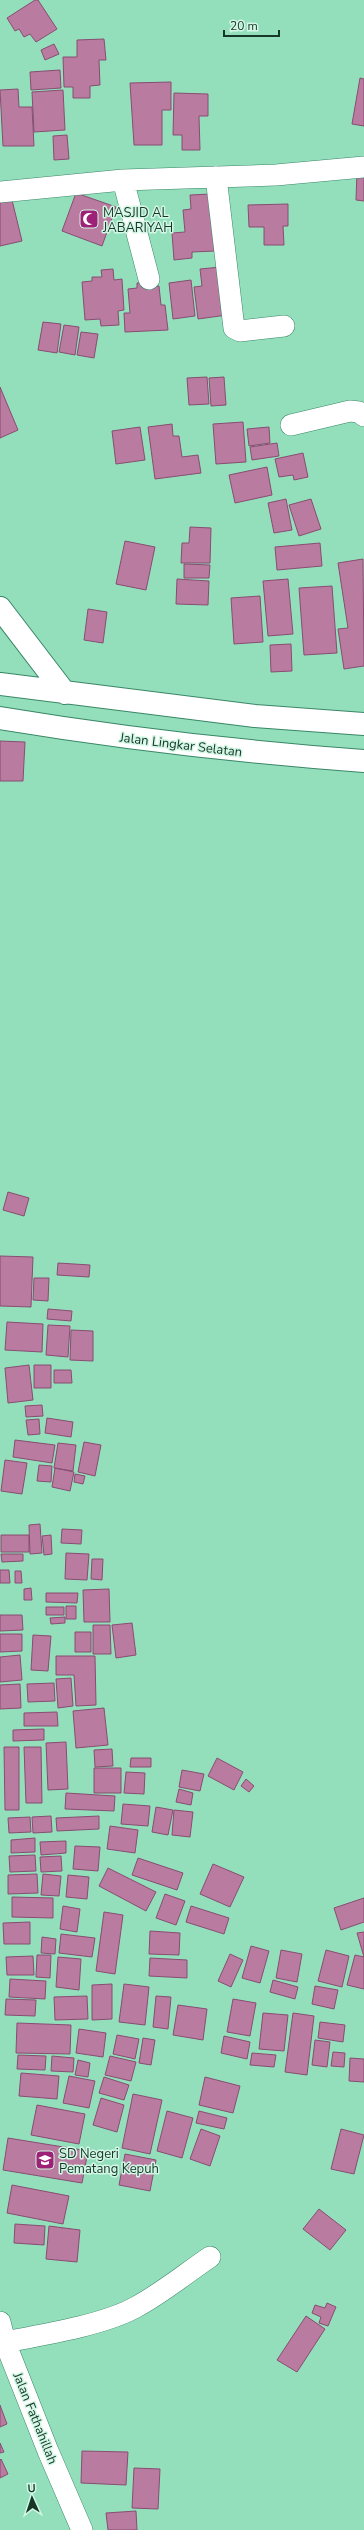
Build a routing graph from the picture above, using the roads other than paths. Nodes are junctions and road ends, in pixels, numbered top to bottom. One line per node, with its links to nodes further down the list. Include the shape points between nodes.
1 (364, 167): 2 (street, via 276,175)
2 (216, 177): 3 (street); 6 (street, via 234,328 240,331)
3 (123, 180): 4 (street); 5 (street)
4 (0, 192)
5 (149, 279)
6 (284, 326)
7 (364, 416): 8 (street, via 359,412 350,411)
8 (291, 425)
9 (0, 608): 11 (highway)
10 (0, 684): 11 (highway)
11 (65, 693): 13 (highway, via 255,716)
12 (0, 718): 14 (highway, Jalan Lingkar Selatan, via 87,732 248,752)
13 (364, 724)
14 (364, 761)
15 (210, 2257): 17 (street, via 136,2307 120,2314 50,2333)
16 (0, 2322): 17 (street, Jalan Fathahillah)
17 (2, 2332): 18 (street, Jalan Fathahillah)
18 (82, 2530)

